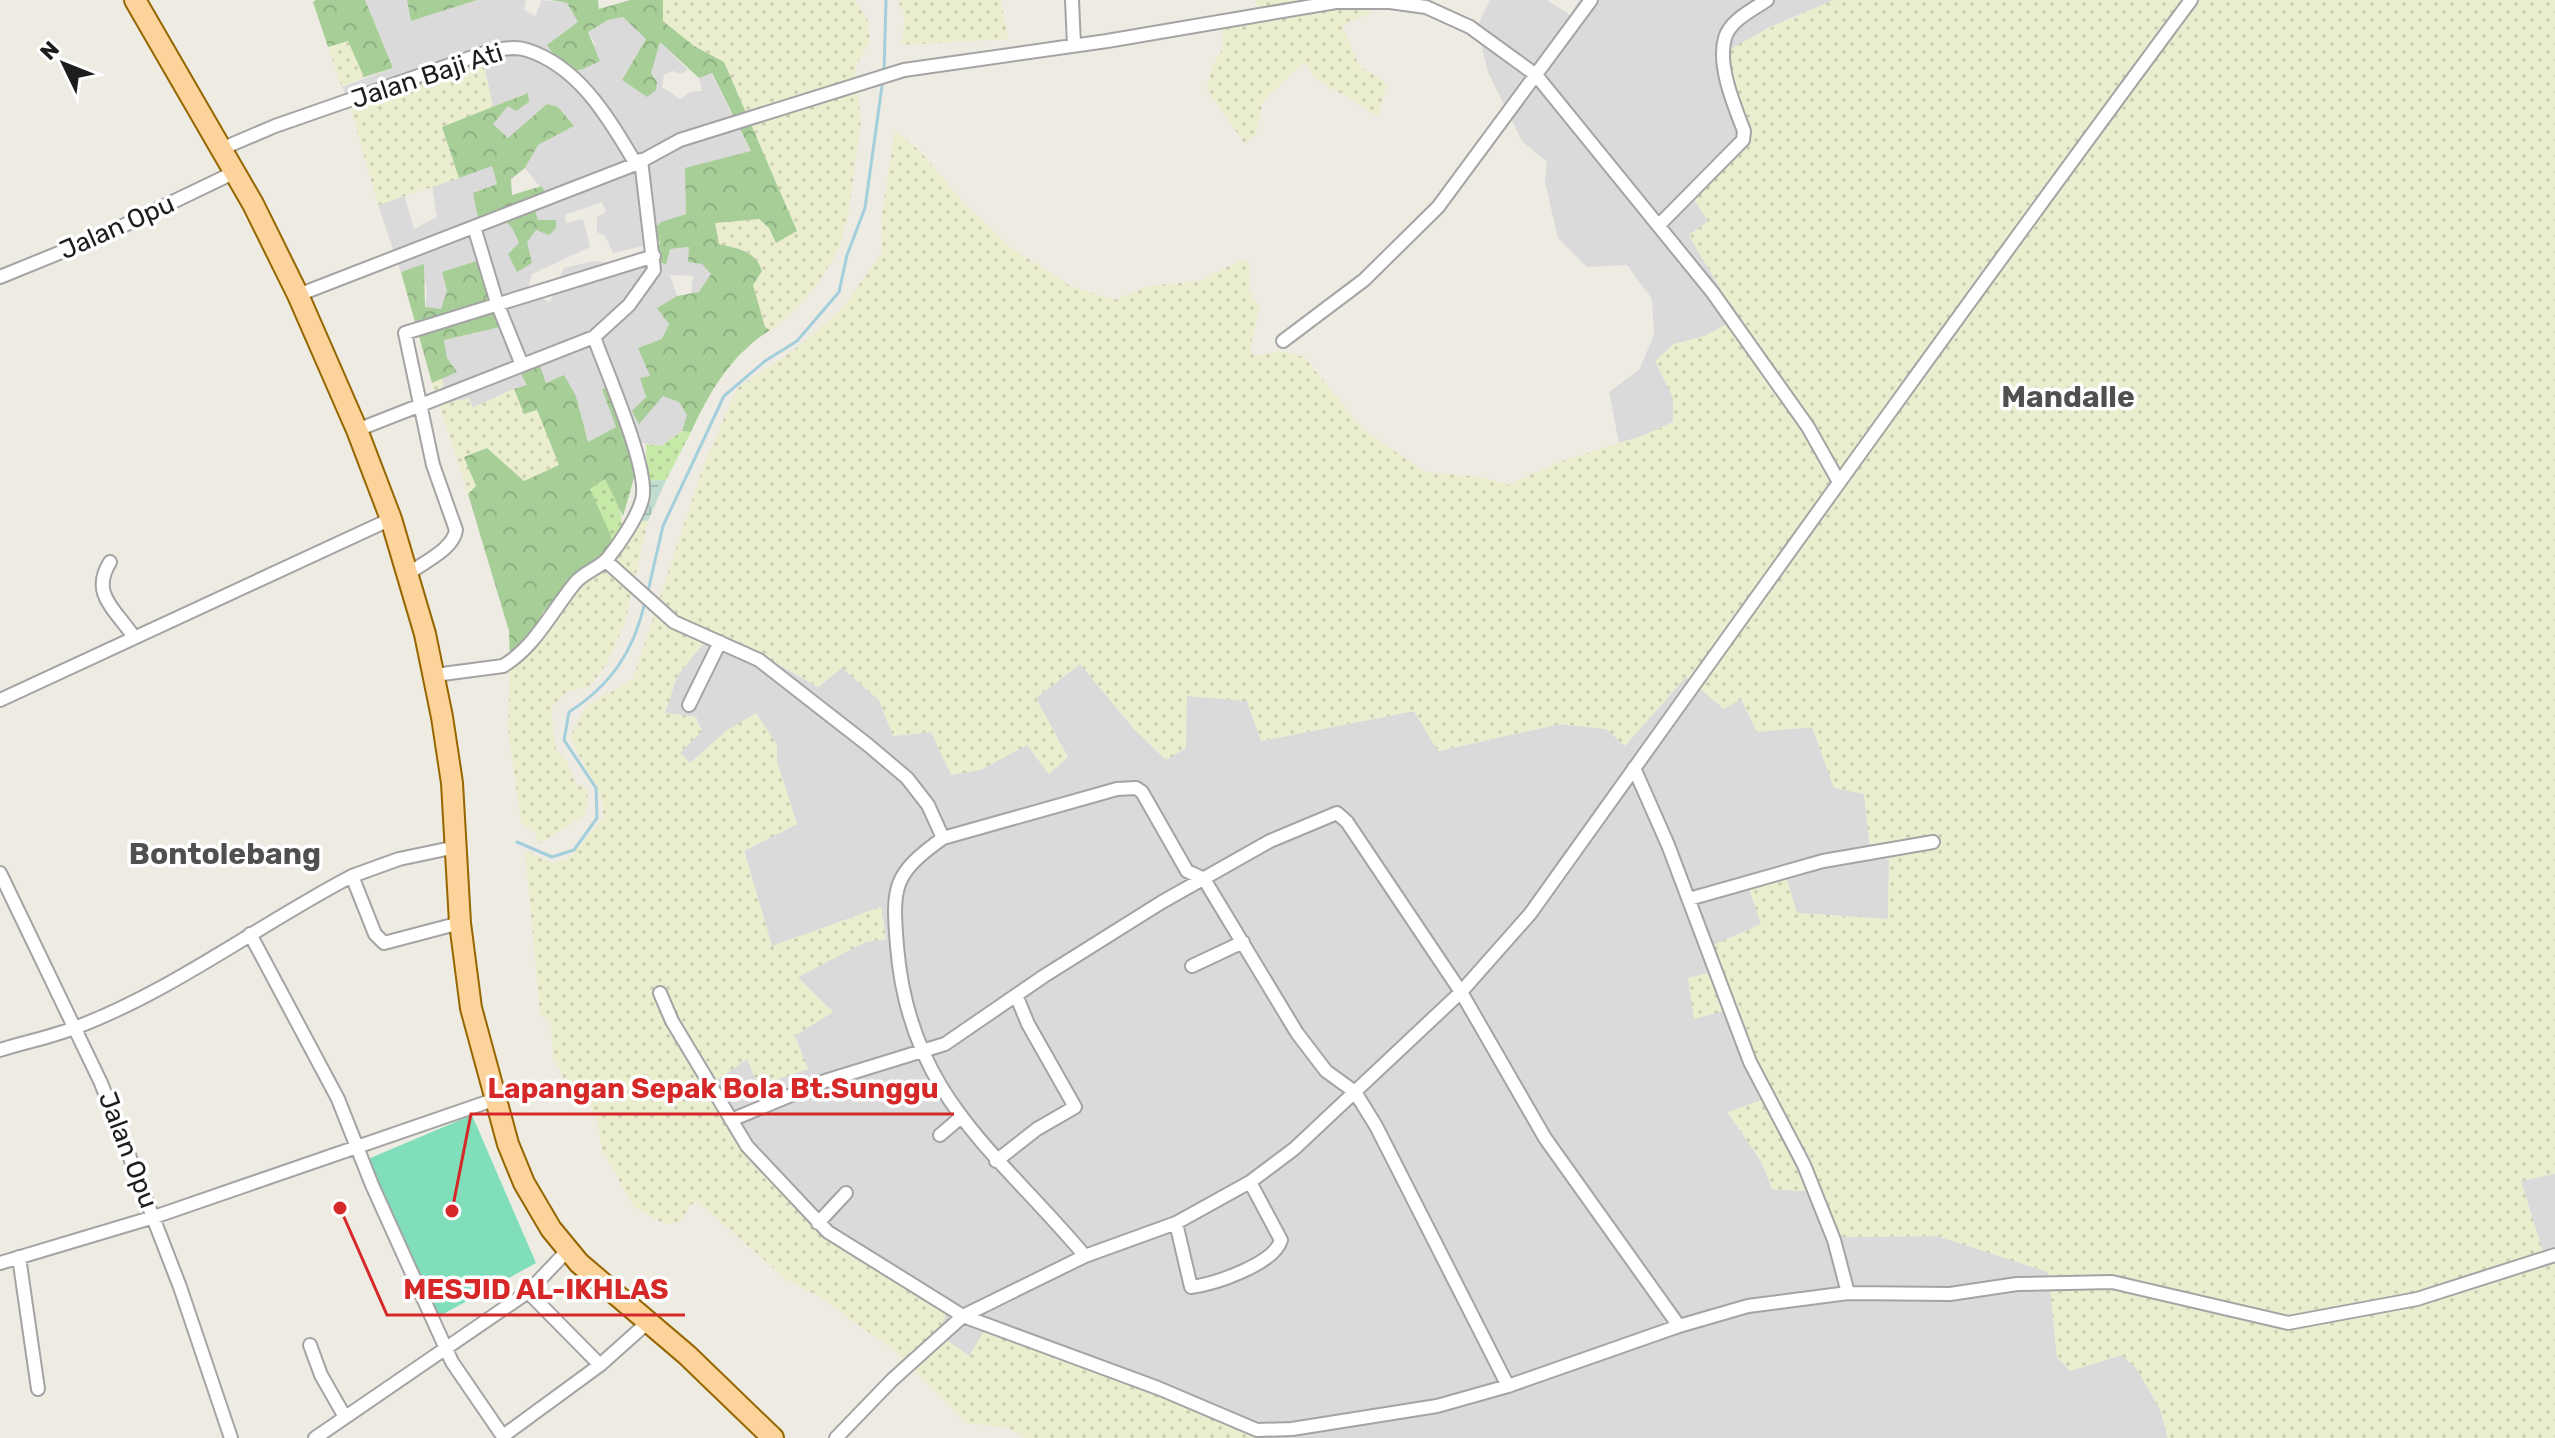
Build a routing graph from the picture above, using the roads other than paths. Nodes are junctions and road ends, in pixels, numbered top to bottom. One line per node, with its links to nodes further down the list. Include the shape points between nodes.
1 (135, 0): 8 (main road)
2 (1072, 0): 6 (street)
3 (1591, 0): 7 (street)
4 (1767, 0): 11 (street, via 1741,18 1725,38 1724,63 1743,140)
5 (2191, 0): 22 (street)
6 (1074, 45): 7 (street, via 1336,2 1390,2 1443,13); 9 (street, via 904,70 680,140)
7 (1536, 75): 11 (street); 18 (street, via 1438,207 1364,280)
8 (221, 149): 9 (street, Jalan Baji Ati, via 490,51 516,48 528,50 587,88); 10 (main road)
9 (638, 162): 12 (street); 13 (street)
10 (233, 173): 14 (street, Jalan Opu); 15 (main road)
11 (1660, 224): 22 (street, via 1764,362)
12 (474, 227): 15 (street); 16 (street)
13 (654, 256): 16 (street); 17 (street, via 649,279)
14 (0, 277)
15 (298, 295): 21 (main road)
16 (497, 303): 19 (street); 20 (street, via 405,333)
17 (594, 337): 19 (street); 24 (street, via 644,489)
18 (1283, 341)
19 (522, 365): 20 (street)
20 (419, 403): 21 (street); 26 (street, via 456,530 445,549)
21 (357, 430): 23 (main road)
22 (1839, 482): 32 (street)
23 (391, 519): 26 (main road); 27 (street)
24 (606, 561): 28 (street, via 674,622); 29 (street, via 585,572 511,661)
25 (110, 562): 27 (street, via 101,576 101,590)
26 (407, 575): 29 (main road)
27 (134, 637): 30 (street)
28 (720, 642): 31 (street); 33 (street, via 759,660 907,778 928,805)
29 (435, 675): 35 (main road)
30 (0, 700)
31 (689, 705)
32 (1634, 768): 39 (street); 44 (street, via 1530,914)
33 (943, 838): 38 (street, via 1136,788 1187,871); 49 (street, via 908,864 896,889 901,985)
34 (1933, 842): 39 (street, via 1823,861)
35 (456, 847): 37 (street); 40 (main road)
36 (0, 873): 47 (street, Jalan Opu)
37 (352, 876): 40 (street, via 375,934 384,943); 41 (street)
38 (1204, 879): 42 (street); 44 (street, via 1270,841 1337,813); 46 (street)
39 (1689, 899): 68 (street, via 1750,1062 1804,1165)
40 (460, 923): 51 (main road, via 471,1008)
41 (250, 934): 47 (street, via 154,991); 55 (street, via 331,1083)
42 (1243, 942): 43 (street); 50 (street, via 1297,1033 1326,1071)
43 (1192, 966)
44 (1461, 992): 50 (street); 71 (street, via 1545,1138)
45 (660, 993): 53 (street)
46 (1016, 995): 49 (street, via 945,1044); 56 (street, via 1075,1107)
47 (77, 1028): 48 (street); 59 (street, Jalan Opu)
48 (0, 1050)
49 (921, 1052): 52 (street); 53 (street, via 825,1081)
50 (1355, 1092): 57 (street); 75 (street)
51 (496, 1099): 55 (street); 62 (main road, via 524,1183)
52 (960, 1118): 54 (street); 56 (street)
53 (731, 1120): 60 (street, via 769,1172)
54 (940, 1135)
55 (357, 1147): 59 (street); 73 (street)
56 (996, 1161): 64 (street)
57 (1250, 1182): 61 (street); 61 (street, via 1281,1240 1278,1249 1250,1267 1191,1287)
58 (846, 1193): 60 (street)
59 (154, 1217): 65 (street); 79 (street, Jalan Opu)
60 (818, 1223): 69 (street)
61 (1176, 1223): 64 (street)
62 (567, 1251): 67 (street); 70 (main road)
63 (2555, 1255): 68 (street, via 2417,1299 2288,1323 2112,1282 2017,1284 1950,1294)
64 (1085, 1256): 69 (street)
65 (19, 1257): 66 (street); 76 (street)
66 (0, 1263)
67 (528, 1292): 73 (street); 74 (street)
68 (1848, 1293): 71 (street, via 1748,1306)
69 (963, 1316): 75 (street, via 1257,1430 1383,1416); 82 (street)
70 (647, 1323): 74 (street); 81 (main road)
71 (1679, 1326): 75 (street)
72 (310, 1345): 77 (street)
73 (446, 1349): 77 (street); 78 (street)
74 (600, 1365): 78 (street)
75 (1508, 1386)
76 (38, 1389)
77 (345, 1417): 80 (street)
78 (503, 1437)
79 (231, 1438)
80 (315, 1438)
81 (773, 1438)
82 (836, 1438)

